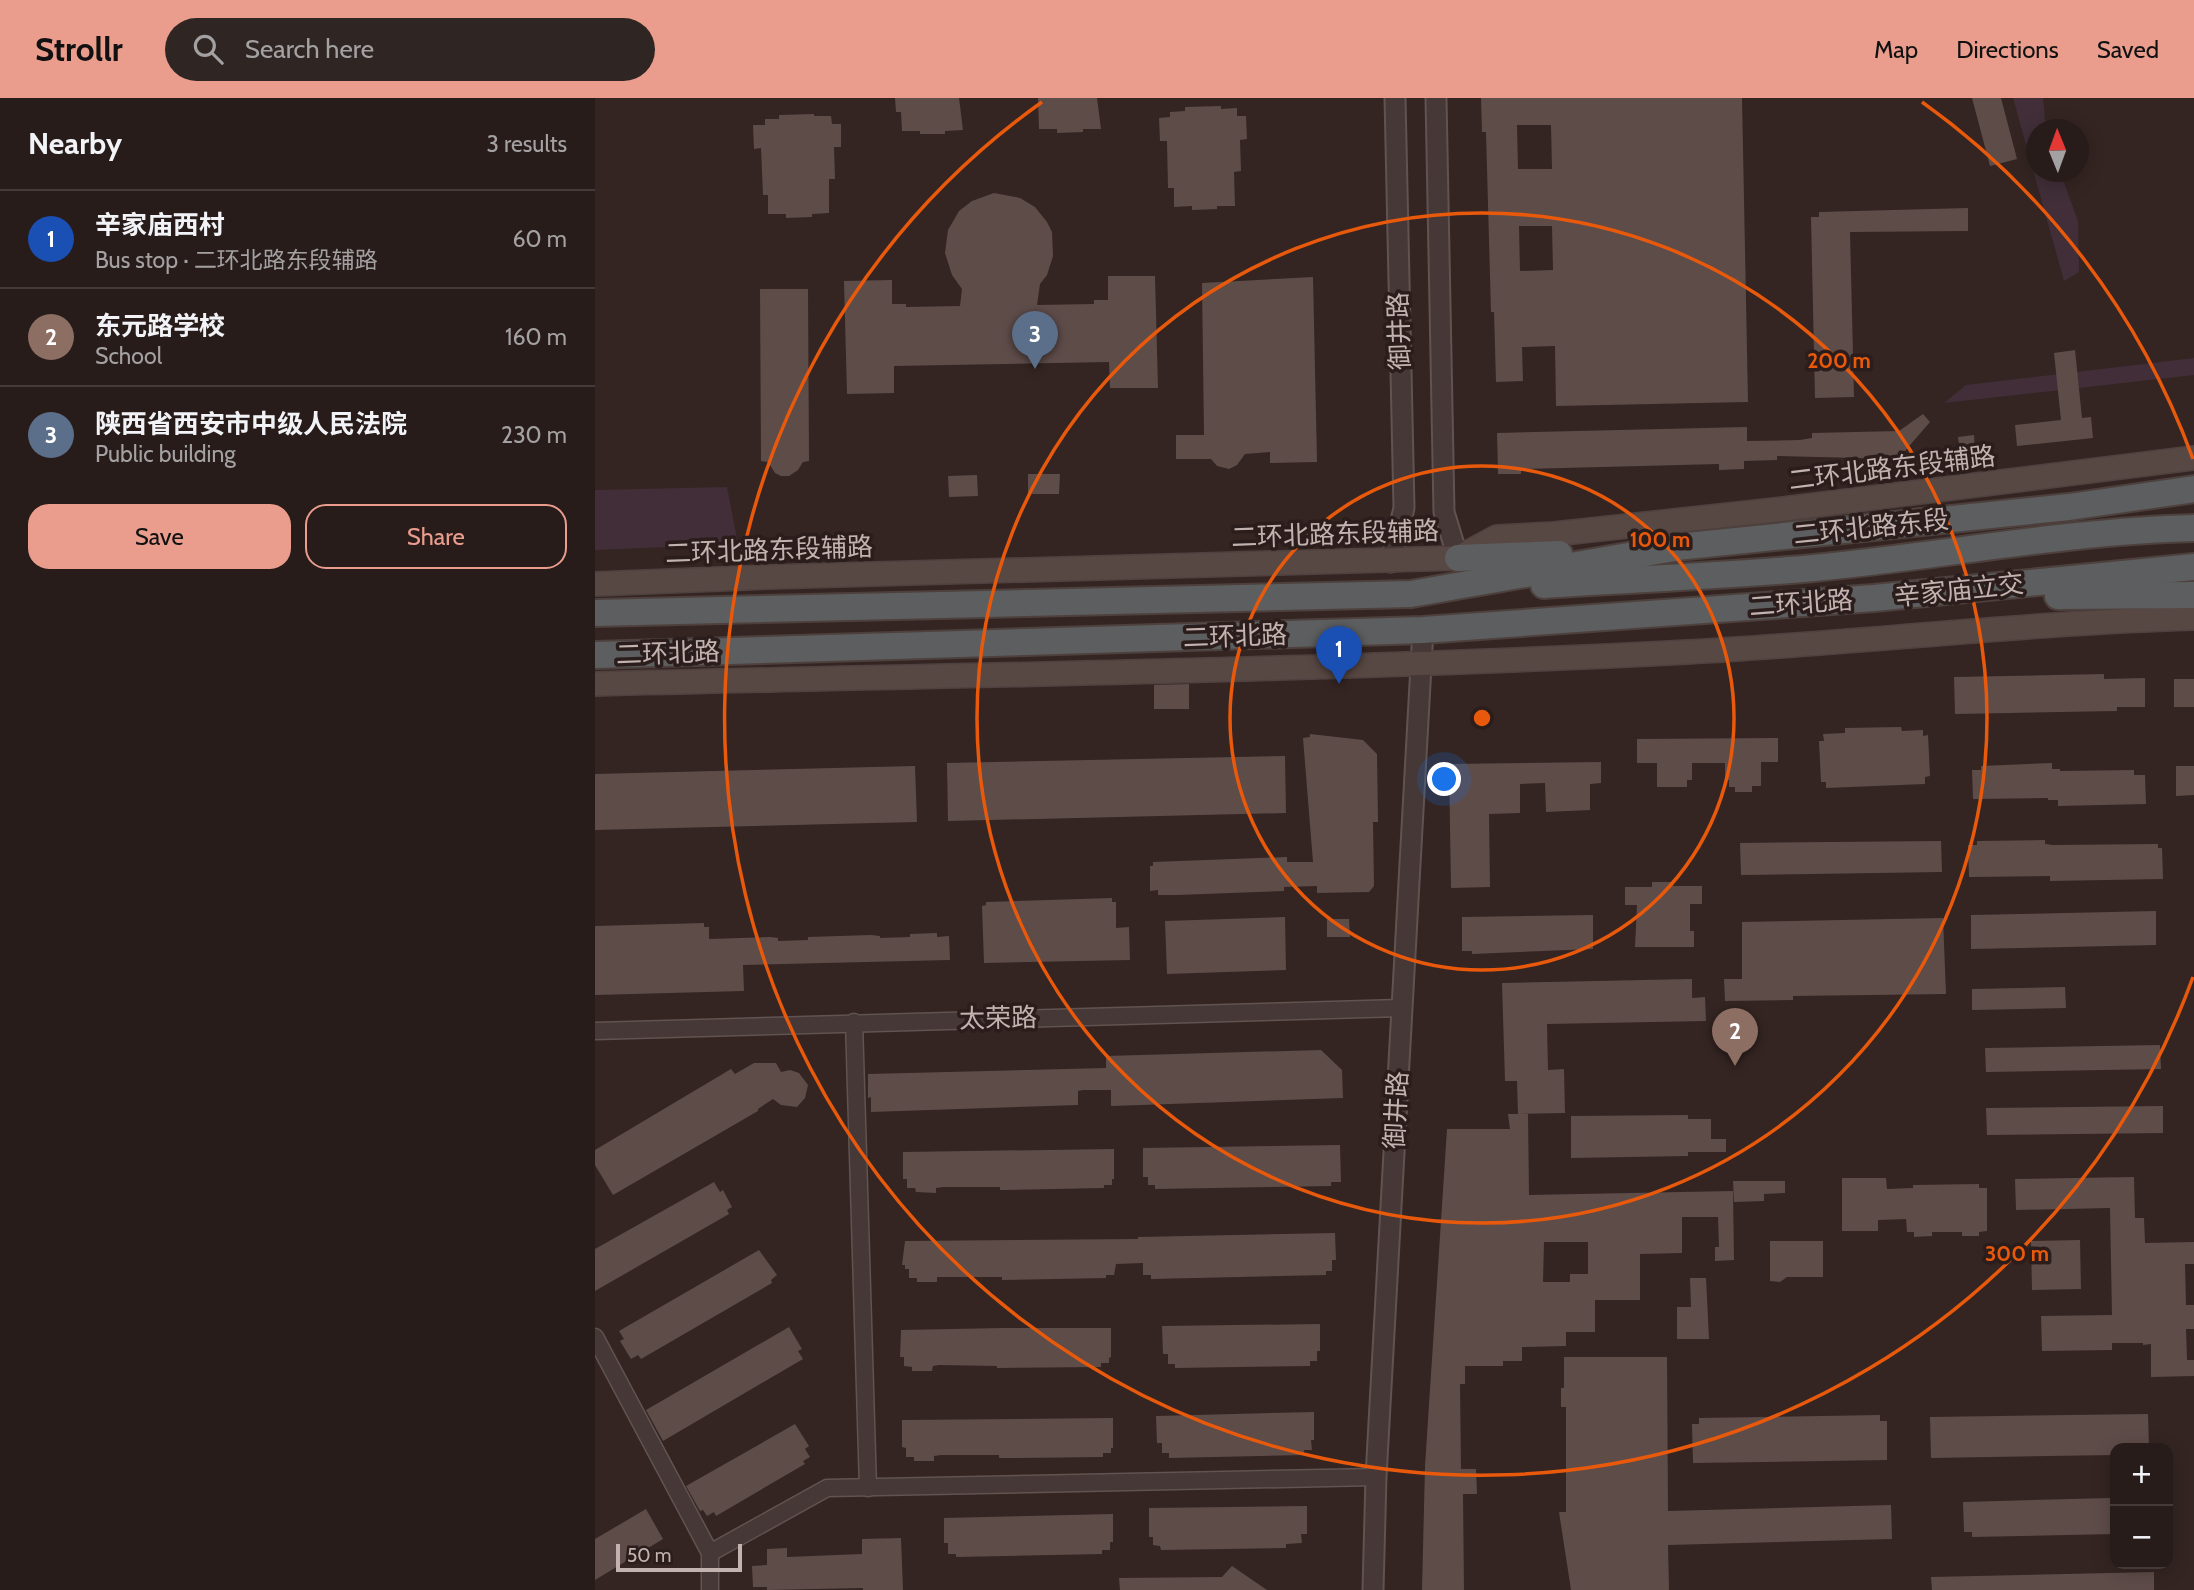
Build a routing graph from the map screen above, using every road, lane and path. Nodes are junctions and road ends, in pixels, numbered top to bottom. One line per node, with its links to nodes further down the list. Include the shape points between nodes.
1 (1395, 98): 10 (street, 御井路, via 1403,508)
2 (1436, 98): 9 (street, 御井路, via 1444,512)
3 (2194, 458): 9 (main road, 二环北路东段辅路, via 1783,509 1497,537)
4 (2194, 489): 6 (highway)
5 (2194, 500): 6 (highway)
6 (2069, 507): 8 (highway, 二环北路东段)
7 (2194, 528): 13 (highway, 二环北路, via 2088,535 1814,568)
8 (1674, 548): 9 (highway); 13 (highway, 二环北路)
9 (1458, 558): 10 (main road, 二环北路东段辅路)
10 (1391, 562): 12 (main road, 二环北路东段辅路)
11 (2194, 567): 15 (highway, 辛家庙立交)
12 (595, 584)
13 (1411, 594): 16 (highway, 二环北路)
14 (2194, 594): 15 (highway, 辛家庙立交)
15 (1874, 598): 18 (highway, 二环北路)
16 (595, 612)
17 (2194, 618): 20 (main road, via 1691,652)
18 (1423, 630): 19 (highway, 二环北路); 20 (street, 御井路)
19 (595, 655)
20 (1421, 663): 21 (main road); 22 (street, 御井路)
21 (595, 684)
22 (1401, 1008): 23 (street, 太荣路); 26 (street, 御井路)
23 (854, 1022): 24 (street, 太荣路); 27 (street)
24 (595, 1031)
25 (595, 1337): 28 (street)
26 (1376, 1477): 27 (street); 30 (street, 御井路)
27 (868, 1488): 28 (street, via 827,1488)
28 (710, 1553): 29 (street)
29 (710, 1590)
30 (1373, 1590)

